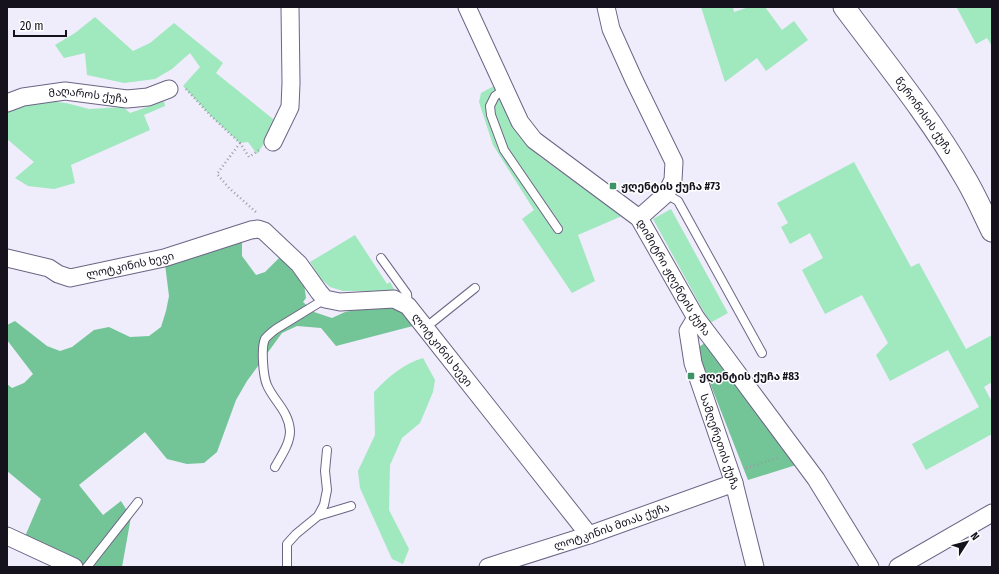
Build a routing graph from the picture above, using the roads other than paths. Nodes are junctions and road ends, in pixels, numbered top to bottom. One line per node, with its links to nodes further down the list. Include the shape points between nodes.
1 (290, 7): 8 (street, via 290,107)
2 (467, 7): 6 (street, დიმიტრი ჟღენტის ქუჩა)
3 (606, 7): 9 (street, via 614,36 674,162 673,180)
4 (844, 7): 12 (street, წერონისის ქუჩა, via 944,145 965,177)
5 (169, 88): 7 (street, მაღაროს ქუჩა, via 148,97 127,99 65,91 23,97)
6 (505, 89): 10 (street, დიმიტრი ჟღენტის ქუჩა, via 520,122 534,140); 11 (lane, via 494,96 490,106 491,116 504,150)
7 (7, 103)
8 (273, 142)
9 (666, 194): 10 (street); 20 (lane, via 678,201)
10 (639, 218): 18 (street, დიმიტრი ჟღენტის ქუჩა)
11 (558, 229)
12 (992, 231)
13 (7, 258): 16 (street, ლოტკინის ხევი, via 49,268 70,278 164,258 258,228 298,264)
14 (381, 258): 17 (lane, via 406,294)
15 (475, 288): 19 (lane)
16 (325, 299): 17 (street, ლოტკინის ხევი, via 340,302 394,299); 22 (lane, via 276,329 264,341 265,378 280,403 290,429 289,439)
17 (408, 306): 19 (street, ლოტკინის ხევი)
18 (696, 318): 23 (street, სამღერეთის ქუჩა, via 688,331 692,363); 35 (street, დიმიტრი ჟღენტის ქუჩა, via 816,479)
19 (425, 328): 29 (street, ლოტკინის ხევი)
20 (762, 353)
21 (327, 450): 27 (lane, via 324,505)
22 (275, 467)
23 (732, 478): 29 (street, ლოტკინის მთას ქუჩა); 34 (street, სამღერეთის ქუჩა)
24 (138, 502): 31 (lane)
25 (351, 506): 27 (lane)
26 (992, 513): 36 (street)
27 (318, 516): 32 (lane, via 287,544)
28 (7, 536): 30 (street)
29 (589, 536): 33 (street, ლოტკინის მთას ქუჩა)
30 (74, 567)
31 (87, 567)
32 (287, 567)
33 (488, 567)
34 (755, 567)
35 (870, 567)
36 (898, 567)

